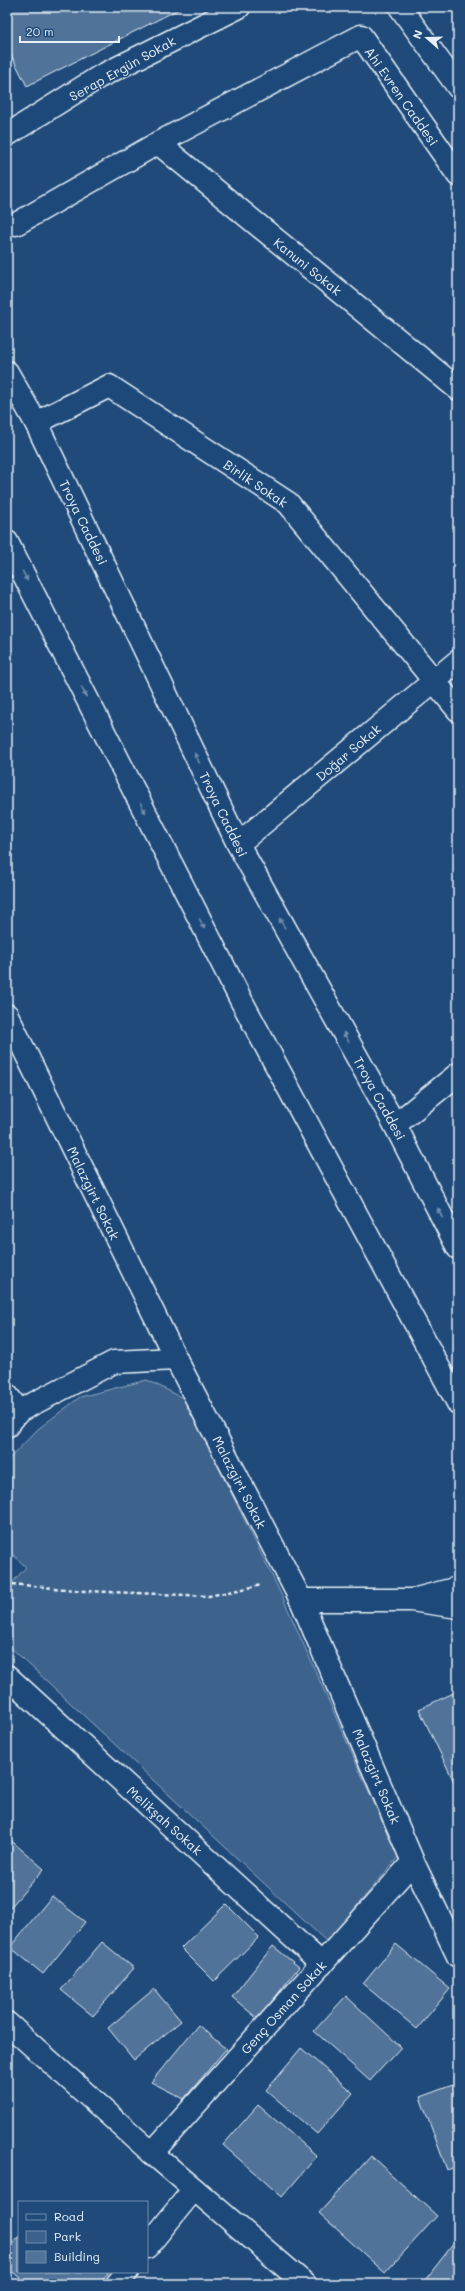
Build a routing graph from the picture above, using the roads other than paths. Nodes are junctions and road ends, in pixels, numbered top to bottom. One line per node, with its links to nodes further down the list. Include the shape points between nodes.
1 (239, 7): 3 (street, Serap Ergün Sokak)
2 (400, 7): 4 (street)
3 (217, 12): 5 (street, Serap Ergün Sokak, via 99,77)
4 (458, 87)
5 (7, 135)
6 (158, 143): 7 (street, Ahi Evren Caddesi, via 361,36); 8 (street); 10 (street, Kanuni Sokak)
7 (458, 175)
8 (16, 224)
9 (7, 372): 11 (street, Troya Caddesi)
10 (458, 389)
11 (36, 423): 14 (street, Birlik Sokak, via 109,386 288,503); 16 (street, Troya Caddesi, one-way to 11)
12 (7, 542): 22 (street, one-way to 22, via 240,1000)
13 (458, 661): 14 (street, Doğar Sokak)
14 (434, 680): 15 (street, Birlik Sokak); 16 (street, Doğar Sokak)
15 (458, 710)
16 (238, 844): 19 (street, Troya Caddesi, one-way to 16)
17 (7, 1015): 21 (street, Malazgirt Sokak)
18 (458, 1074): 19 (street)
19 (395, 1125): 20 (street, Troya Caddesi, one-way to 19)
20 (458, 1248)
21 (176, 1359): 23 (street, via 114,1362); 25 (street, Malazgirt Sokak)
22 (458, 1403)
23 (11, 1411)
24 (458, 1588): 26 (street)
25 (301, 1600): 26 (street); 29 (street, Malazgirt Sokak)
26 (411, 1600): 27 (street)
27 (458, 1607)
28 (7, 1676): 31 (street, Melikşah Sokak)
29 (414, 1862): 30 (street, Malazgirt Sokak); 31 (street, Genç Osman Sokak)
30 (458, 1956)
31 (322, 1964): 33 (street, Genç Osman Sokak)
32 (9, 2029): 33 (street)
33 (152, 2153): 34 (street)
34 (194, 2189): 35 (street); 38 (street)
35 (148, 2246)
36 (126, 2273): 37 (street)
37 (117, 2284)
38 (304, 2284)

